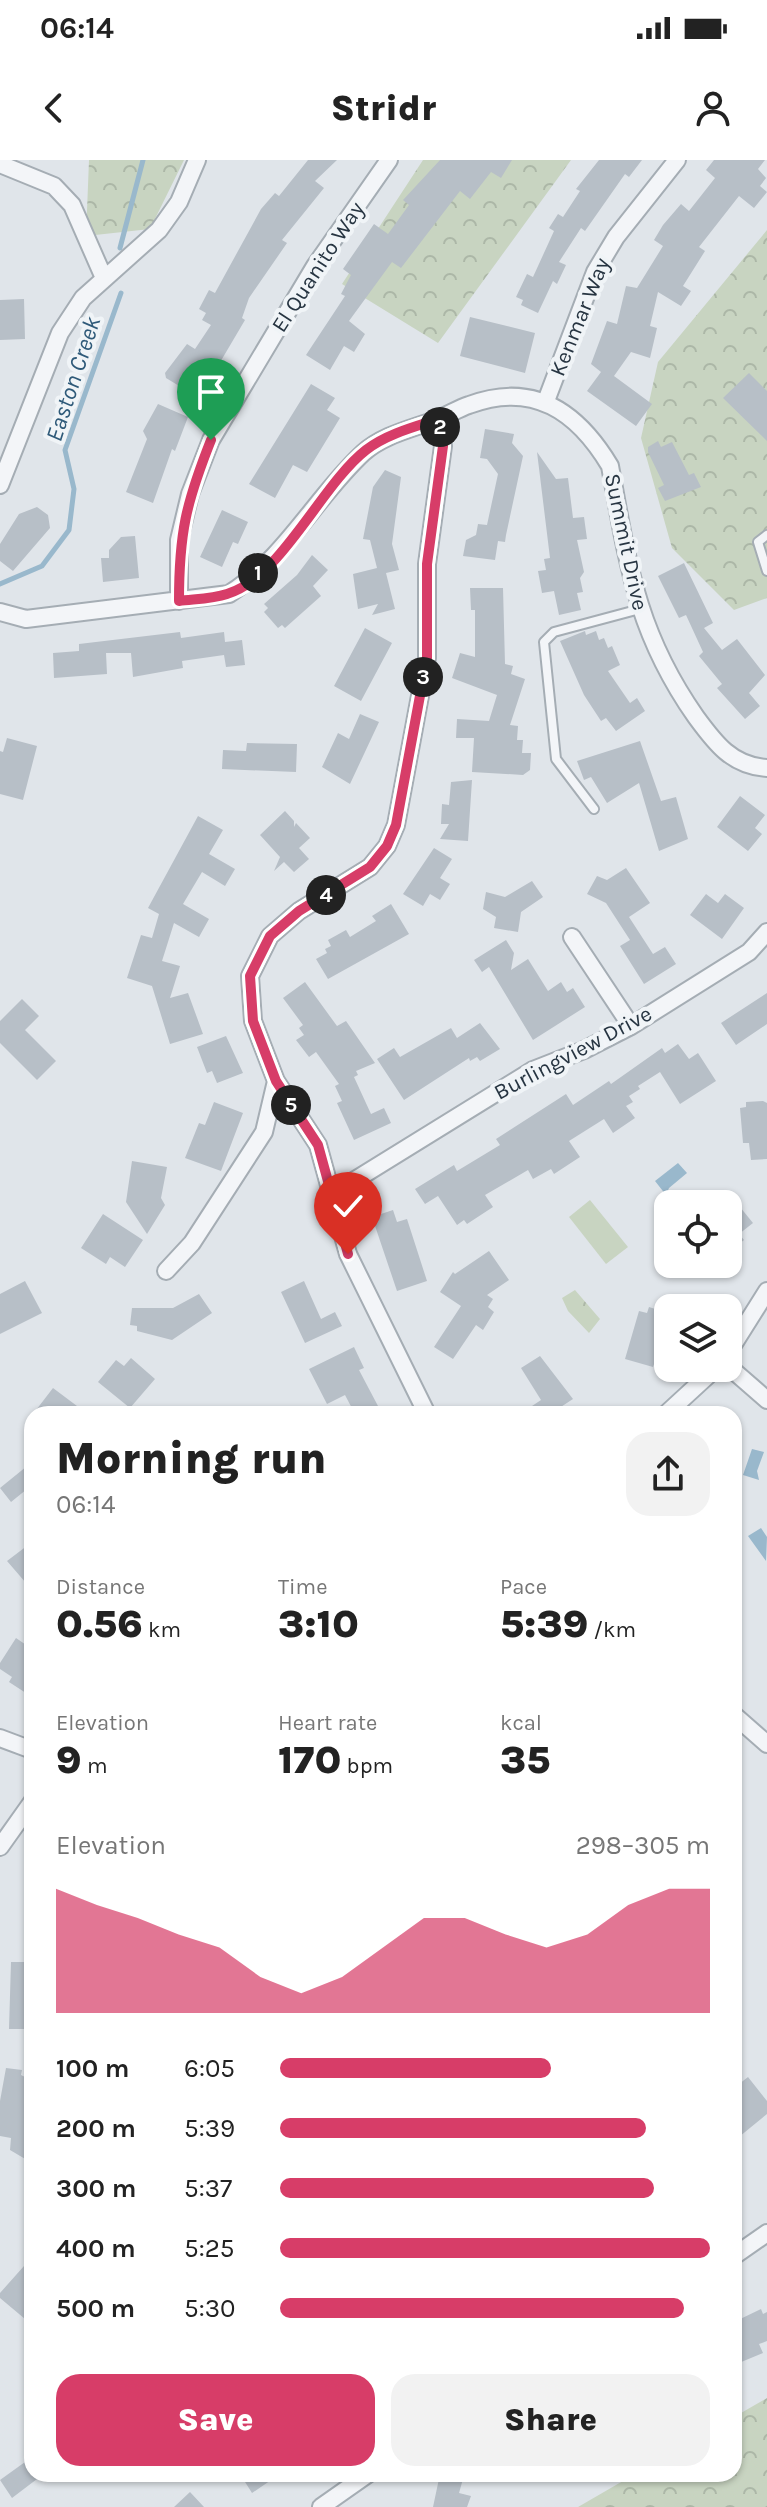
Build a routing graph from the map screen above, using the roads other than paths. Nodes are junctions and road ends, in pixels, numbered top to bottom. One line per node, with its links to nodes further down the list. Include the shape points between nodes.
1 (197, 160): 5 (street, via 179,202 159,230)
2 (389, 160): 11 (street, El Quanito Way, via 315,266 211,440 179,540)
3 (677, 160): 6 (street, Kenmar Way, via 595,272)
4 (0, 164): 5 (street, via 54,186 72,205)
5 (104, 278): 8 (street, via 60,333)
6 (546, 401): 7 (street, via 502,396); 12 (street, Summit Drive, via 573,420 610,466)
7 (439, 419): 11 (street, via 399,431 366,450 253,578 229,594); 19 (street, via 443,446 427,564 427,658 396,825 370,867 299,911 270,936 250,976 253,1021)
8 (0, 485)
9 (767, 535): 10 (lane, via 758,542)
10 (767, 571)
11 (179, 601): 13 (street, via 26,619)
12 (640, 609): 14 (street, Summit Drive, via 667,675 715,743 730,758); 15 (lane, via 554,632 544,642 556,759)
13 (0, 613)
14 (767, 768)
15 (594, 809)
16 (767, 932): 18 (street, Burlingview Drive, via 749,952)
17 (572, 937): 18 (street)
18 (631, 1026): 20 (street, Burlingview Drive, via 533,1070)
19 (276, 1081): 20 (street, via 318,1145); 21 (street, via 264,1132 192,1243)
20 (334, 1193): 27 (street, via 348,1254)
21 (166, 1271)
22 (767, 1291): 23 (street)
23 (742, 1331)
24 (742, 1378): 26 (street)
25 (701, 1382): 28 (street)
26 (767, 1400)
27 (423, 1406)
28 (675, 1406)
29 (742, 1722): 31 (street)
30 (0, 1738): 32 (street)
31 (767, 1744)
32 (24, 1747)
33 (24, 1813): 34 (street)
34 (0, 1847)
35 (767, 2233): 36 (street)
36 (742, 2250)
37 (357, 2482): 38 (street)
38 (321, 2507)

